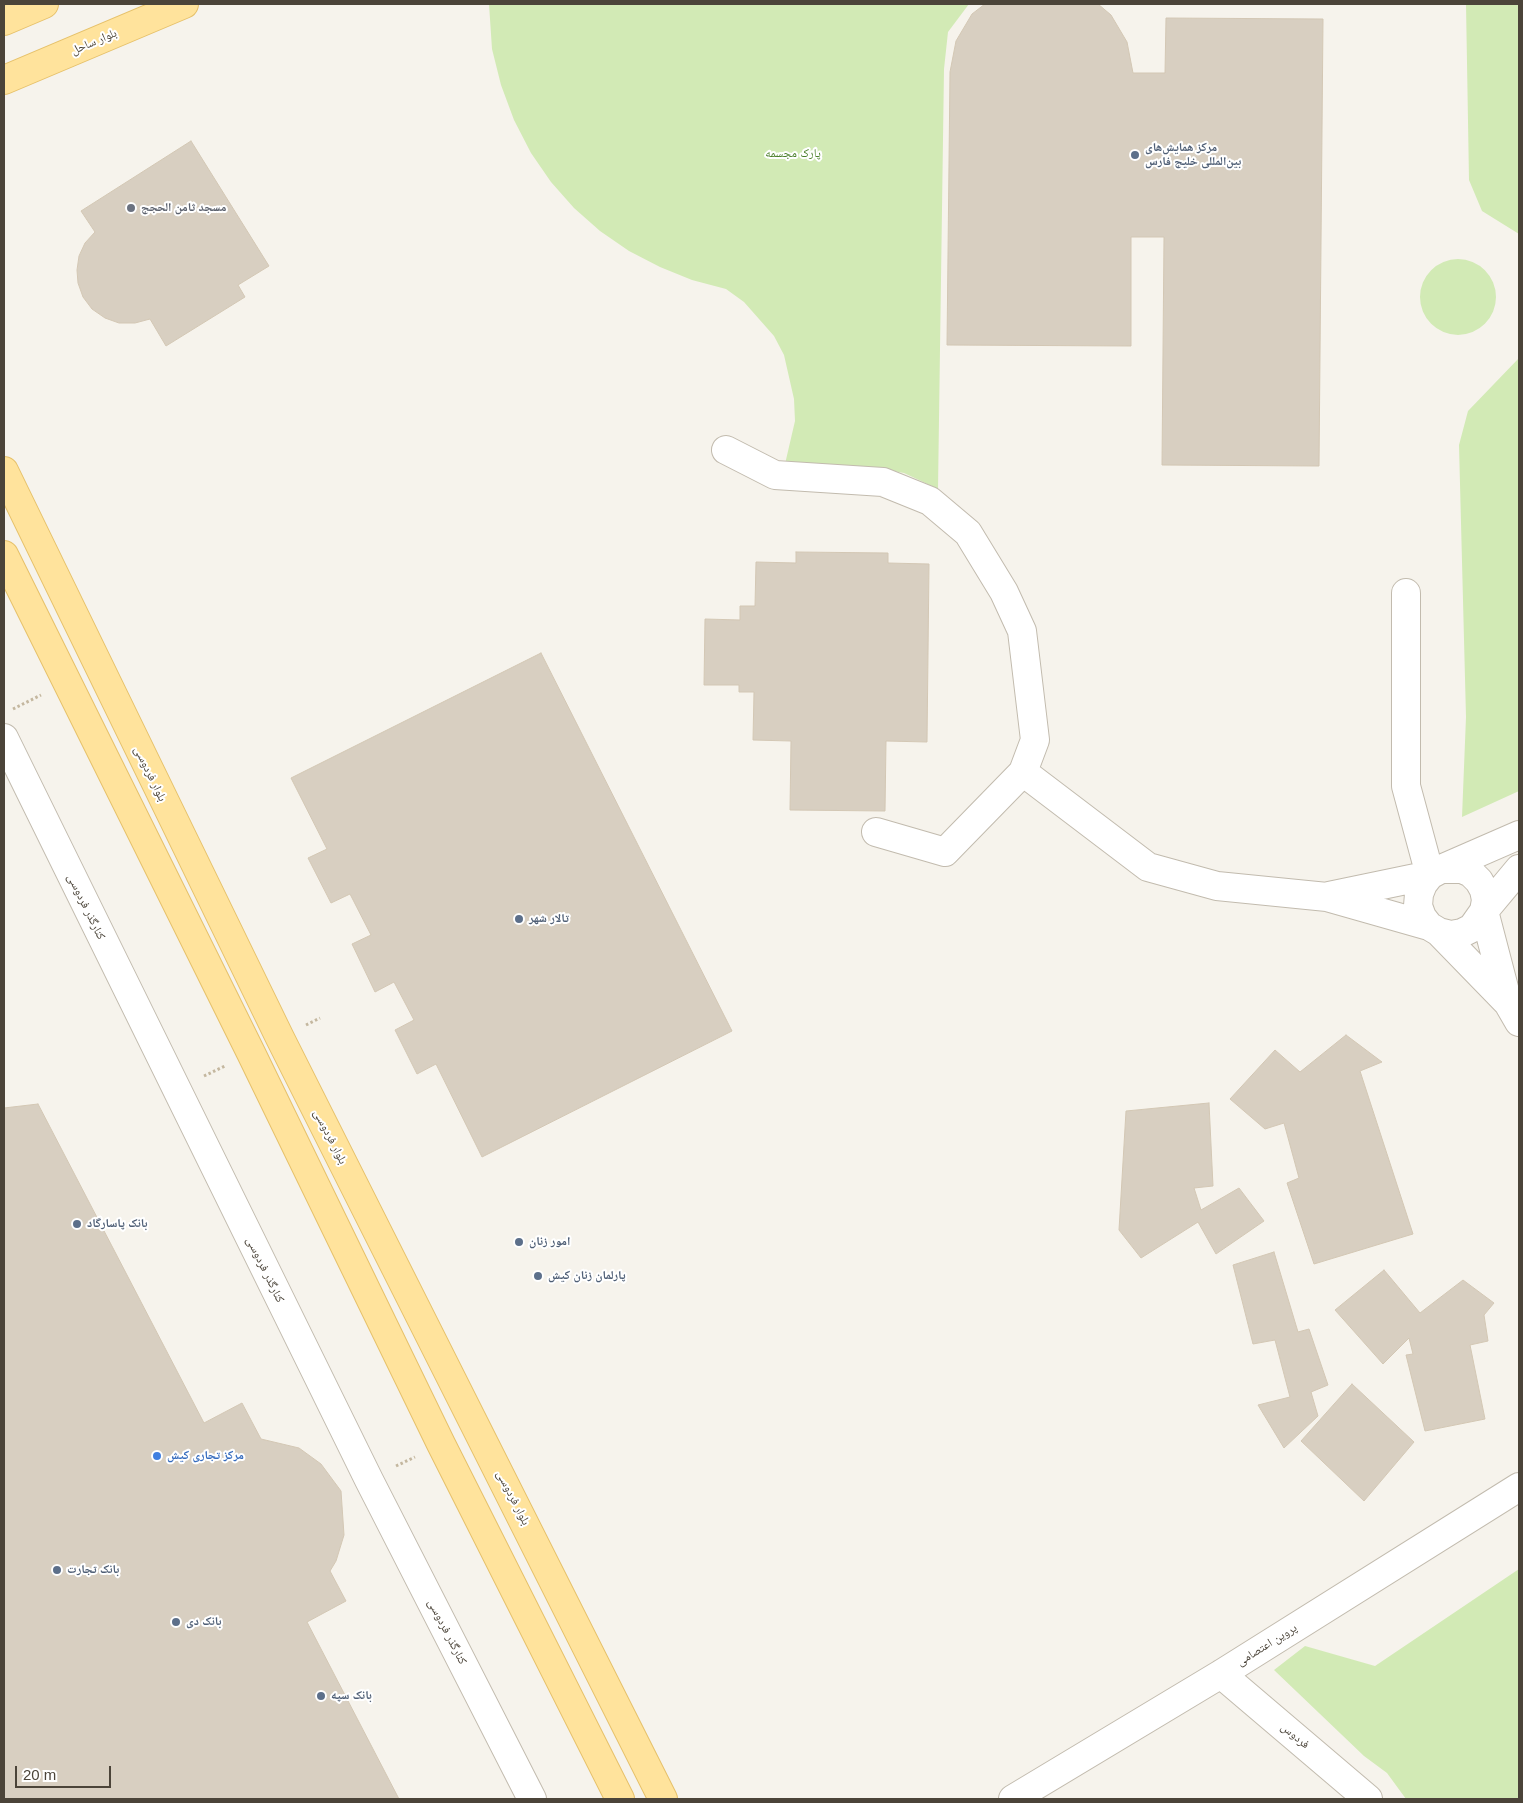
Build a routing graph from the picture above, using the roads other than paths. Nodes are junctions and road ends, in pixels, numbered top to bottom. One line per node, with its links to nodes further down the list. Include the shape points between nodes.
1 (44, 4): 3 (main road)
2 (184, 4): 4 (main road, بلوار ساحل)
3 (4, 21)
4 (4, 80)
5 (726, 450): 10 (street, via 775,476 883,482 930,501 968,533 1004,592 1022,631 1035,740)
6 (4, 471): 23 (main road, بلوار فردوسی, via 284,1047)
7 (4, 555): 22 (main road, via 441,1444)
8 (1406, 593): 14 (street, via 1406,786)
9 (4, 738): 21 (street, کنارگذر فردوسی, via 352,1444)
10 (1023, 772): 11 (street, via 945,852); 15 (street, via 1148,867 1217,886)
11 (876, 832)
12 (1519, 835): 14 (street)
13 (1519, 868): 16 (street)
14 (1436, 872): 15 (street); 16 (street, via 1462,868 1471,873 1484,890); 17 (street, via 1418,894 1422,917)
15 (1327, 897): 17 (street)
16 (1484, 911): 17 (street, via 1472,928 1462,933 1450,935); 18 (street)
17 (1434, 929): 18 (street)
18 (1514, 1012)
19 (1519, 1487): 20 (street, پروین اعتصامی)
20 (1221, 1674): 24 (street, پروین اعتصامی); 25 (street, فردوس)
21 (532, 1799)
22 (620, 1799)
23 (663, 1799)
24 (1013, 1799)
25 (1368, 1799)

